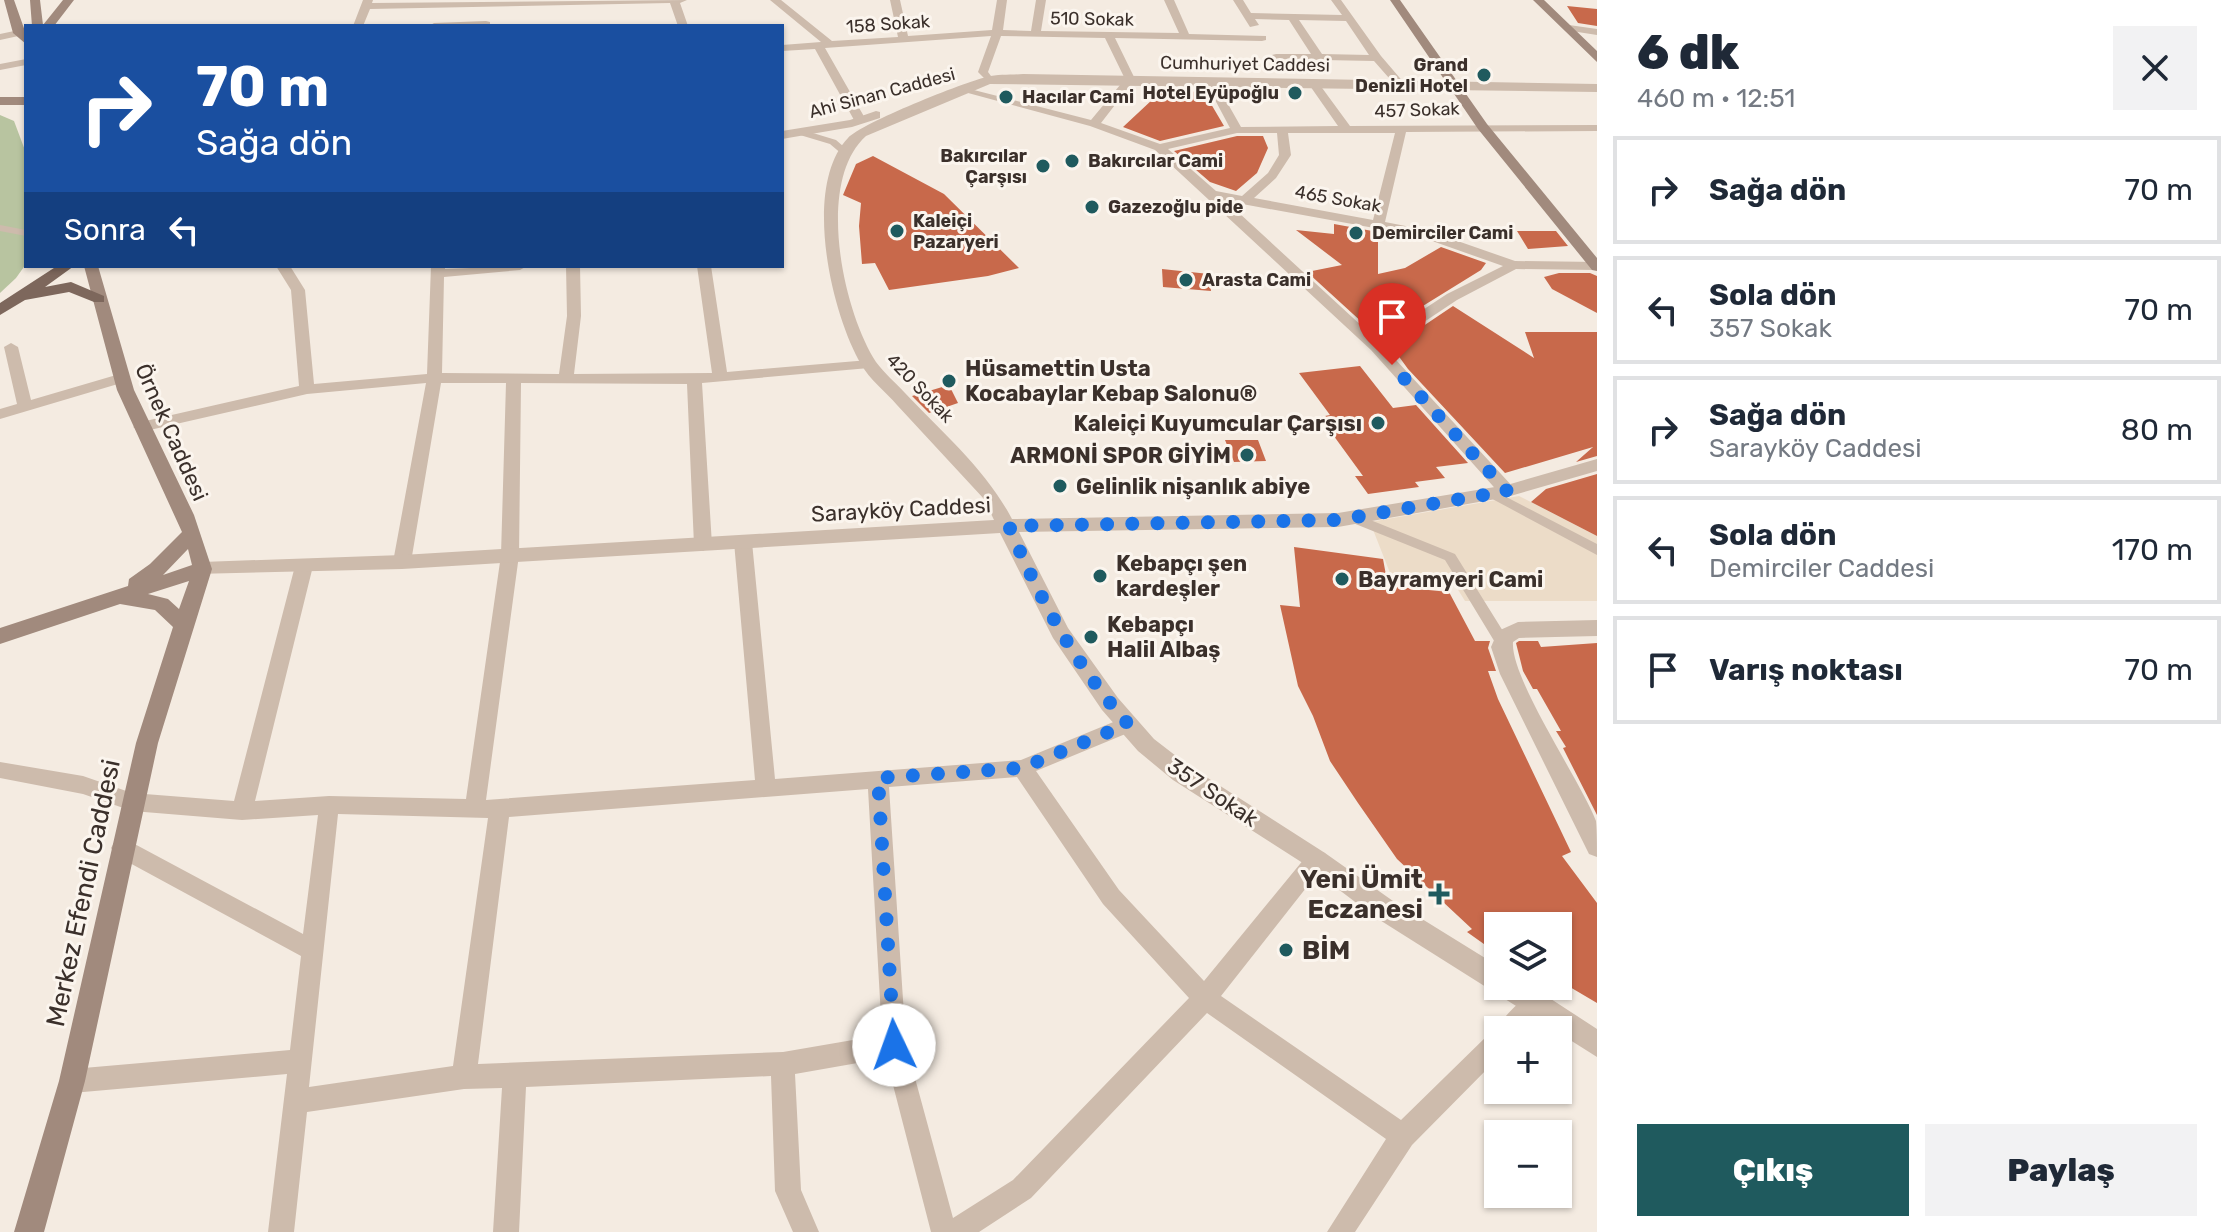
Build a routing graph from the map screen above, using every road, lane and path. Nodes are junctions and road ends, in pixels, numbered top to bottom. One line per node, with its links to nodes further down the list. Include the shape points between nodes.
1 (35, 0): 20 (main road)
2 (69, 0): 21 (main road)
3 (674, 0): 4 (street); 14 (street); 24 (street)
4 (682, 0)
5 (775, 0): 35 (street)
6 (895, 0): 32 (street)
7 (1002, 0): 27 (street)
8 (1041, 0): 28 (street)
9 (1169, 0): 33 (street)
10 (1238, 0): 17 (street)
11 (1336, 0): 19 (street)
12 (1395, 0): 49 (main road)
13 (1538, 0): 25 (main road)
14 (490, 1): 15 (street); 23 (street)
15 (367, 3): 22 (street)
16 (6, 6): 31 (main road)
17 (1248, 16): 18 (street); 34 (street)
18 (1292, 17): 19 (street); 38 (street)
19 (1349, 18): 39 (street)
20 (38, 24)
21 (50, 24)
22 (359, 24)
23 (486, 24)
24 (682, 24)
25 (1569, 28): 26 (street); 40 (main road)
26 (1597, 32)
27 (997, 33): 28 (street, 510 Sokak); 32 (street, 158 Sokak); 44 (street, via 984,66)
28 (1035, 34): 29 (street, 510 Sokak)
29 (1109, 36): 33 (street, 510 Sokak); 43 (street)
30 (0, 37): 31 (street)
31 (23, 37)
32 (903, 38): 35 (street, 158 Sokak)
33 (1186, 38): 34 (street, 510 Sokak)
34 (1262, 38): 37 (street)
35 (824, 44): 36 (street, 158 Sokak); 54 (street)
36 (784, 48)
37 (1276, 57): 38 (street); 46 (street)
38 (1319, 58): 39 (street)
39 (1377, 58): 48 (street)
40 (1597, 58)
41 (24, 62): 42 (street)
42 (0, 67)
43 (1130, 79): 44 (street, Cumhuriyet Caddesi); 45 (street, Cumhuriyet Caddesi); 55 (street)
44 (989, 80): 51 (street, Ahi Sinan Caddesi)
45 (1210, 81): 46 (street, Cumhuriyet Caddesi); 58 (street)
46 (1294, 83): 47 (street, Cumhuriyet Caddesi)
47 (1313, 83): 48 (street, Cumhuriyet Caddesi); 59 (street)
48 (1400, 84): 49 (street, Cumhuriyet Caddesi)
49 (1457, 86): 50 (street, Cumhuriyet Caddesi); 56 (main road)
50 (1597, 88)
51 (959, 91): 54 (street, Ahi Sinan Caddesi); 55 (street); 65 (street, via 861,133)
52 (0, 101): 53 (main road)
53 (24, 101)
54 (860, 120): 62 (street, Ahi Sinan Caddesi)
55 (1094, 124): 64 (street)
56 (1482, 126): 57 (street, 457 Sokak); 60 (street, 457 Sokak); 72 (main road)
57 (1597, 128)
58 (1237, 130): 61 (street, 457 Sokak); 64 (street, 457 Sokak)
59 (1347, 130): 60 (street, 457 Sokak); 61 (street, 457 Sokak)
60 (1401, 130): 68 (street)
61 (1282, 131): 67 (street, via 1285,155)
62 (803, 133): 63 (street, Ahi Sinan Caddesi); 65 (street, via 833,142)
63 (784, 135)
64 (1159, 148): 66 (street)
65 (846, 153): 86 (street, 420 Sokak, via 831,203 831,234 838,290)
66 (1213, 195): 67 (street, 465 Sokak); 85 (street)
67 (1243, 202): 68 (street, 465 Sokak)
68 (1378, 224): 71 (street, 465 Sokak)
69 (0, 228): 70 (street)
70 (24, 233)
71 (1514, 265): 72 (street, 465 Sokak); 85 (street, via 1452,297)
72 (1597, 267)
73 (49, 268): 81 (main road)
74 (64, 268): 81 (main road)
75 (91, 268): 82 (main road, Örnek Caddesi)
76 (284, 268): 93 (street, via 298,290)
77 (478, 268): 80 (street)
78 (573, 268): 90 (street, via 574,316)
79 (704, 268): 87 (street)
80 (437, 270): 89 (street)
81 (18, 297): 82 (main road, via 71,287); 83 (main road)
82 (99, 299): 88 (main road, Örnek Caddesi)
83 (0, 310)
84 (11, 347): 94 (street)
85 (1376, 347): 98 (street)
86 (869, 364): 87 (street); 100 (street, 420 Sokak, via 959,458)
87 (720, 377): 92 (street)
88 (123, 378): 94 (street); 96 (main road, Örnek Caddesi)
89 (434, 378): 91 (street); 93 (street); 106 (street)
90 (566, 378): 91 (street); 92 (street)
91 (514, 379): 105 (street)
92 (694, 379): 103 (street)
93 (307, 389): 96 (street)
94 (25, 407): 95 (street)
95 (0, 414)
96 (141, 427): 101 (main road, Örnek Caddesi)
97 (1597, 465): 98 (street, Sarayköy Caddesi)
98 (1498, 492): 99 (street, Sarayköy Caddesi); 104 (street)
99 (1353, 518): 100 (street, Sarayköy Caddesi); 113 (street, via 1450,557)
100 (1009, 526): 102 (street, Sarayköy Caddesi); 114 (street, 357 Sokak, via 1060,633)
101 (192, 533): 108 (main road, Örnek Caddesi); 109 (main road, via 157,569)
102 (743, 542): 103 (street, Sarayköy Caddesi); 118 (street)
103 (703, 545): 105 (street, Sarayköy Caddesi)
104 (1593, 545)
105 (510, 555): 106 (street, Sarayköy Caddesi); 121 (street)
106 (402, 562): 107 (street, Sarayköy Caddesi)
107 (304, 566): 108 (street, Sarayköy Caddesi); 123 (street)
108 (202, 569): 109 (main road); 110 (main road, Merkez Efendi Caddesi)
109 (115, 597): 110 (main road, via 161,604); 112 (main road)
110 (186, 627): 119 (main road, Merkez Efendi Caddesi)
111 (1596, 629): 113 (street, via 1518,630)
112 (0, 636)
113 (1501, 640): 124 (street, via 1510,674)
114 (1128, 724): 115 (street); 126 (street, 357 Sokak, via 1181,773)
115 (1022, 768): 117 (street); 129 (street, via 1111,897)
116 (0, 770): 119 (street, via 83,785)
117 (878, 778): 118 (street); 134 (street)
118 (766, 787): 122 (street)
119 (132, 802): 123 (street); 125 (main road, Merkez Efendi Caddesi)
120 (329, 805): 121 (street); 123 (street); 127 (street)
121 (475, 807): 122 (street)
122 (500, 809): 139 (street)
123 (242, 811)
124 (1597, 847)
125 (122, 848): 127 (street); 140 (main road, Merkez Efendi Caddesi)
126 (1317, 860): 128 (street, 357 Sokak); 129 (street)
127 (313, 951): 136 (street)
128 (1484, 971)
129 (1205, 998): 142 (street); 148 (street, via 1022,1189)
130 (1531, 1000): 131 (street)
131 (1536, 1003): 132 (street); 133 (street)
132 (1523, 1016)
133 (1597, 1044)
134 (894, 1045): 137 (street); 147 (street)
135 (1484, 1055): 142 (street)
136 (300, 1061): 140 (street); 141 (street)
137 (783, 1064): 138 (street); 146 (street, via 788,1191)
138 (515, 1075): 139 (street); 145 (street)
139 (464, 1077): 141 (street)
140 (72, 1081): 143 (main road, Merkez Efendi Caddesi)
141 (296, 1101): 144 (street)
142 (1403, 1136): 149 (street)
143 (29, 1232)
144 (281, 1232)
145 (506, 1232)
146 (806, 1232)
147 (944, 1232)
148 (956, 1232)
149 (1340, 1232)

